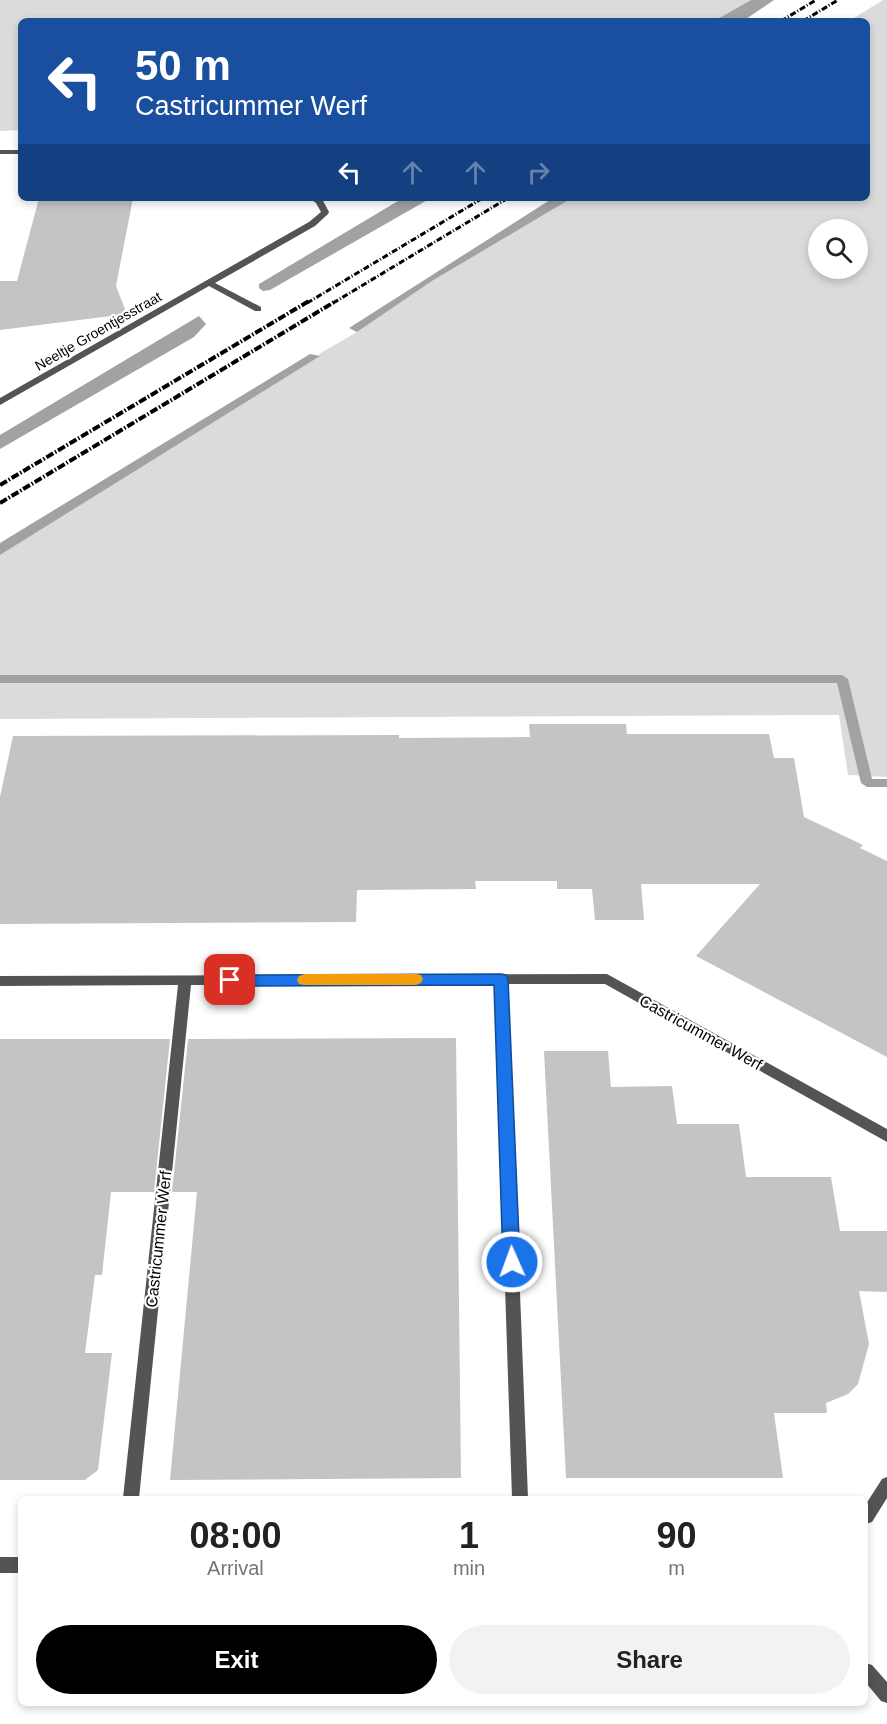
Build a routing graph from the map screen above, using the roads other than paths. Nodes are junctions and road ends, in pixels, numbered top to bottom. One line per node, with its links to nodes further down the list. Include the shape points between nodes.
1 (0, 152): 2 (street)
2 (18, 152)
3 (319, 201): 4 (street, Neeltje Groentjesstraat, via 325,212 312,224)
4 (209, 283): 5 (street); 6 (street, Neeltje Groentjesstraat)
5 (258, 309)
6 (0, 402)
7 (501, 979): 8 (street, Castricummer Werf); 10 (street, Castricummer Werf, via 607,979); 13 (street)
8 (184, 980): 9 (street, Castricummer Werf); 12 (street, Castricummer Werf)
9 (0, 981)
10 (887, 1136)
11 (887, 1484): 14 (street)
12 (131, 1496)
13 (520, 1496)
14 (868, 1514)
15 (0, 1565): 16 (street)
16 (18, 1565)
17 (868, 1673): 18 (street)
18 (887, 1695)

